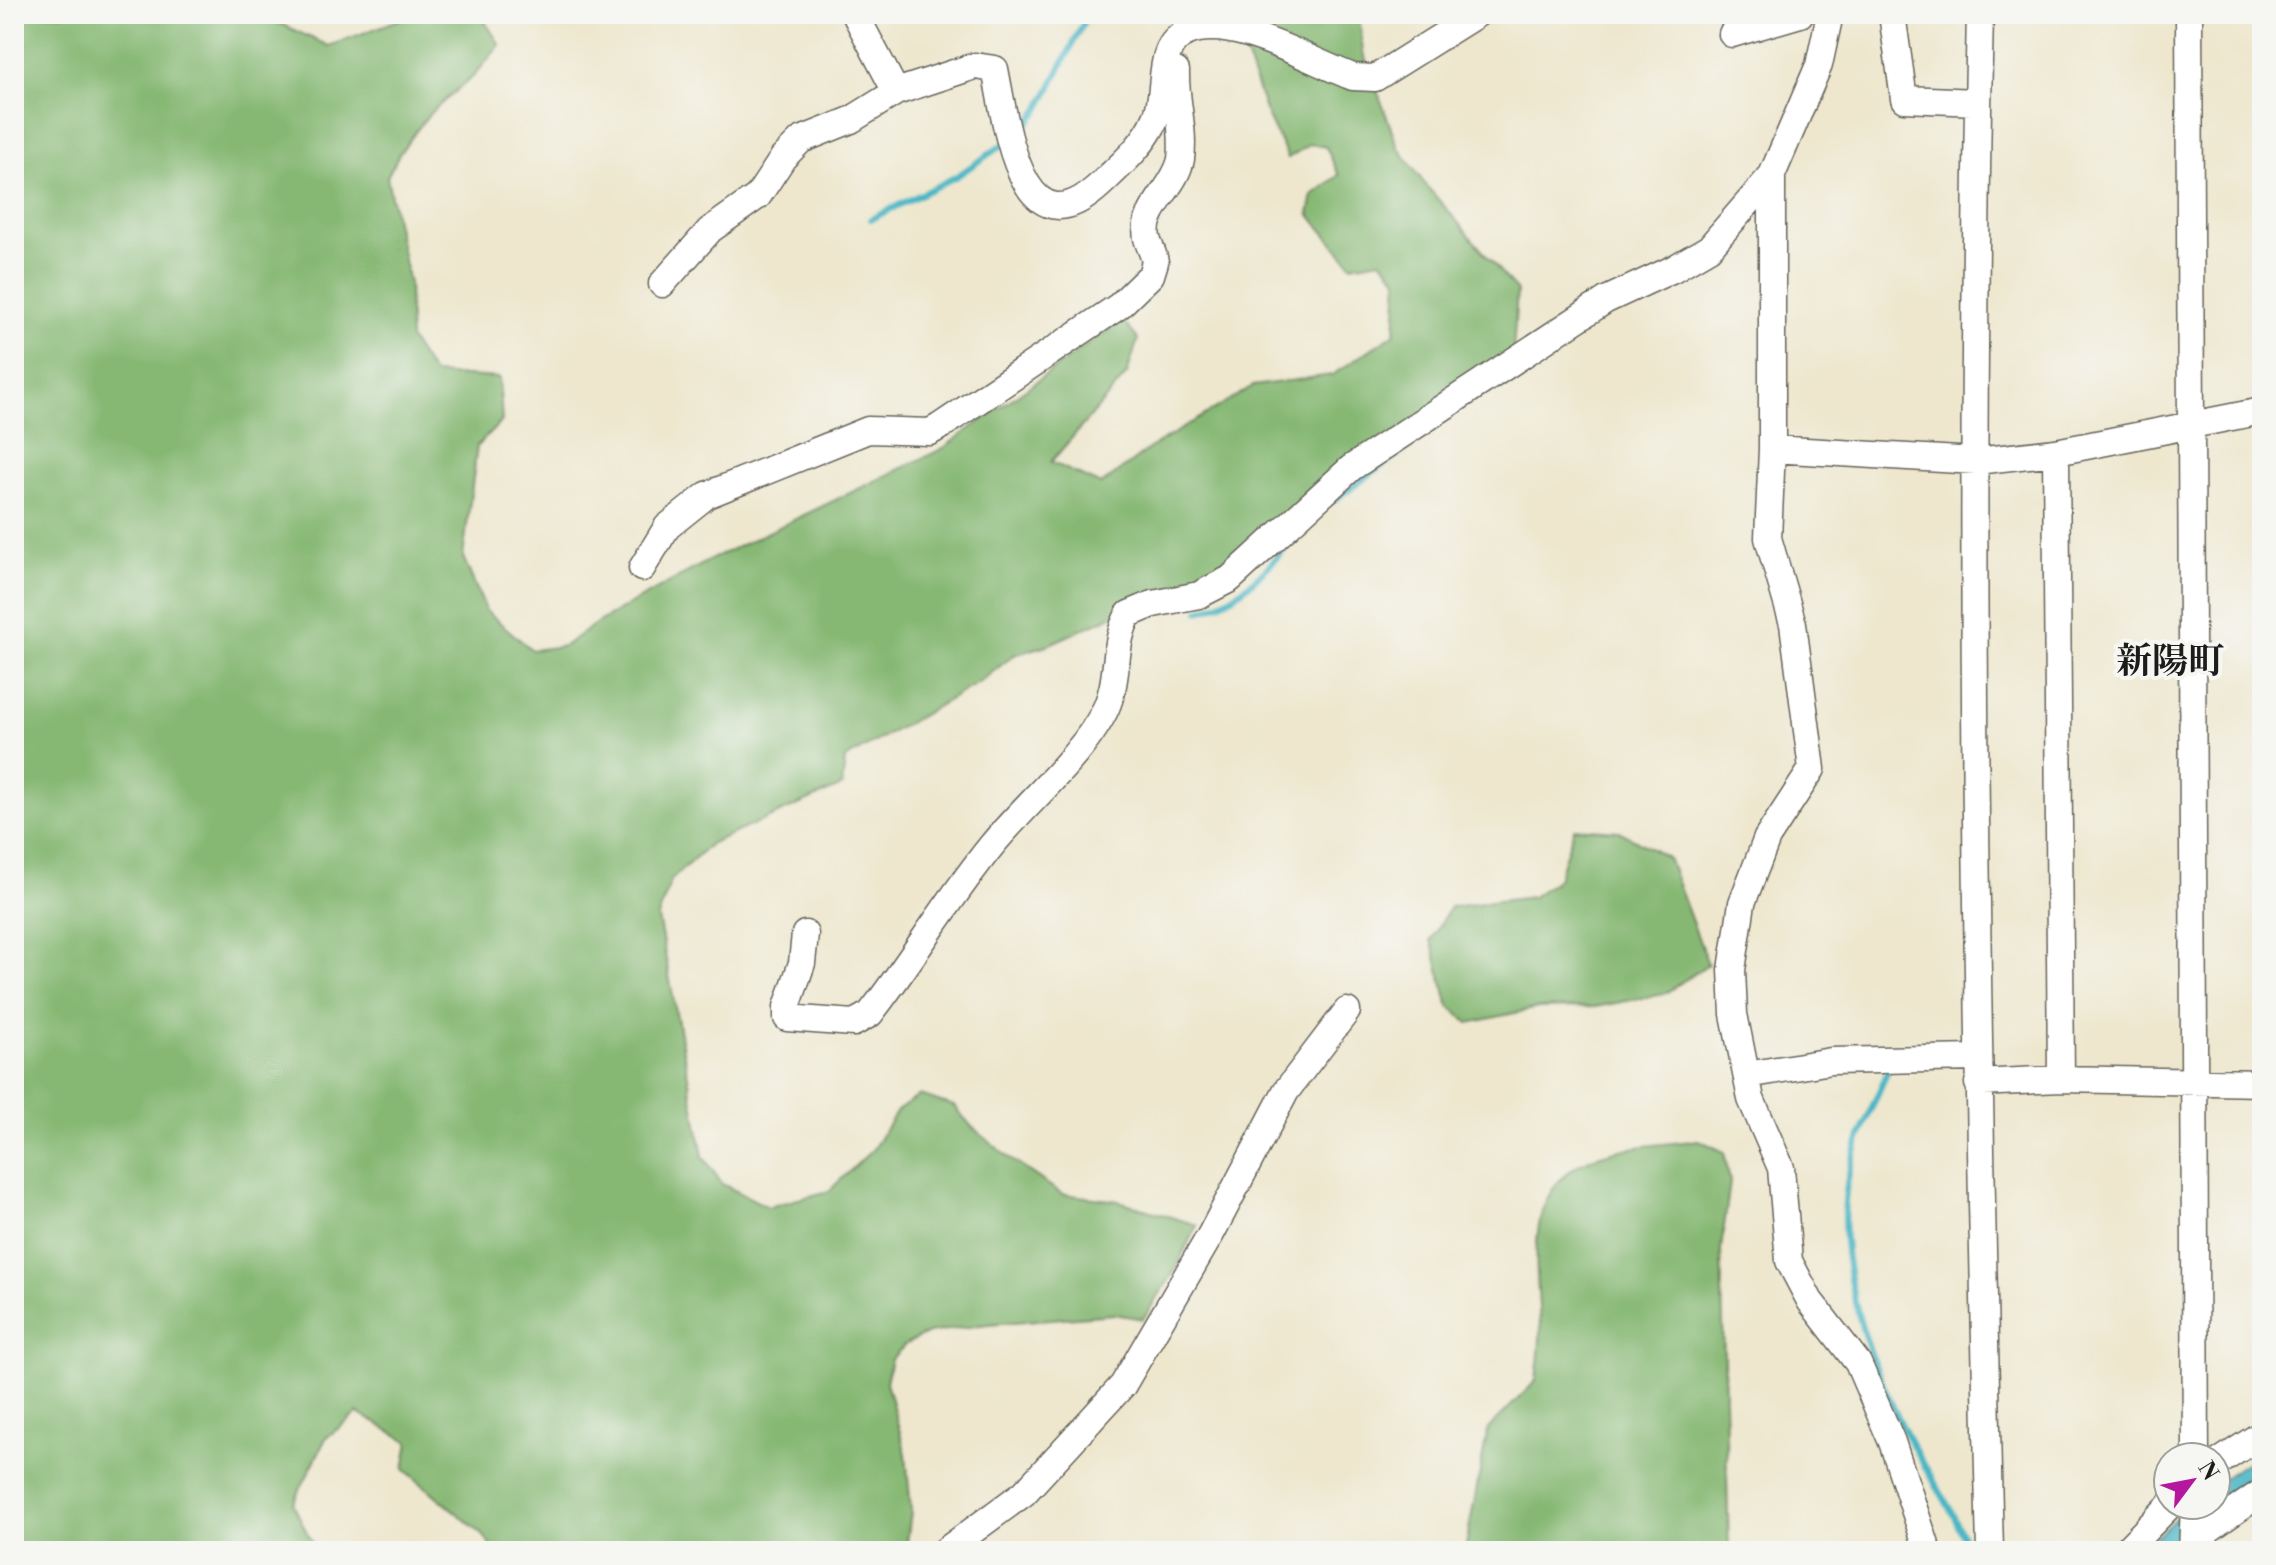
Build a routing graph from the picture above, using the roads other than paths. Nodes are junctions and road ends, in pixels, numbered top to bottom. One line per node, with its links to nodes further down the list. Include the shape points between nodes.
1 (855, 14): 10 (street)
2 (1477, 14): 9 (street, via 1375,78 1353,77 1220,26 1205,26)
3 (1800, 14): 8 (street)
4 (1830, 14): 12 (street, via 1819,65)
5 (1892, 14): 11 (street, via 1904,99)
6 (1980, 14): 11 (street)
7 (2189, 14): 15 (street)
8 (1732, 34)
9 (1174, 40): 10 (street, via 1157,117 1096,189 1067,207 1046,205 1029,191 995,69 975,66); 19 (street, via 1182,143 1175,180 1148,219 1147,238 1155,262 1151,275 1119,306 930,432 868,430 707,495 667,527)
10 (896, 92): 13 (street, via 851,120 801,140 758,196 710,230)
11 (1978, 102): 18 (street)
12 (1772, 175): 16 (street); 20 (street, via 1709,248 1606,300 1351,468 1230,579 1199,595 1129,614 1116,642 1114,684 1106,709 965,879 870,1014 854,1023 787,1018)
13 (662, 284)
14 (2262, 411): 15 (street)
15 (2192, 425): 17 (street); 25 (street)
16 (1772, 449): 18 (street); 23 (street, via 1768,538 1793,624 1813,758 1804,785 1757,858 1742,903 1732,970 1734,1014)
17 (2056, 452): 18 (street); 24 (street)
18 (1976, 461): 22 (street)
19 (642, 568)
20 (805, 934)
21 (1347, 1011): 33 (street, via 1286,1091 1123,1385 1024,1493)
22 (1978, 1071): 23 (street, via 1831,1061); 24 (street); 35 (street)
23 (1747, 1075): 34 (street, via 1751,1099 1781,1168 1789,1261 1810,1301 1858,1363 1892,1442)
24 (2061, 1079): 25 (street)
25 (2193, 1082): 26 (street); 28 (street)
26 (2262, 1083)
27 (2262, 1434): 29 (street)
28 (2196, 1441)
29 (2232, 1454)
30 (2262, 1492): 37 (street, via 2209,1529)
31 (2154, 1521): 36 (street)
32 (2193, 1521): 37 (street)
33 (939, 1543)
34 (1928, 1551)
35 (1990, 1551)
36 (2125, 1551)
37 (2192, 1551)

